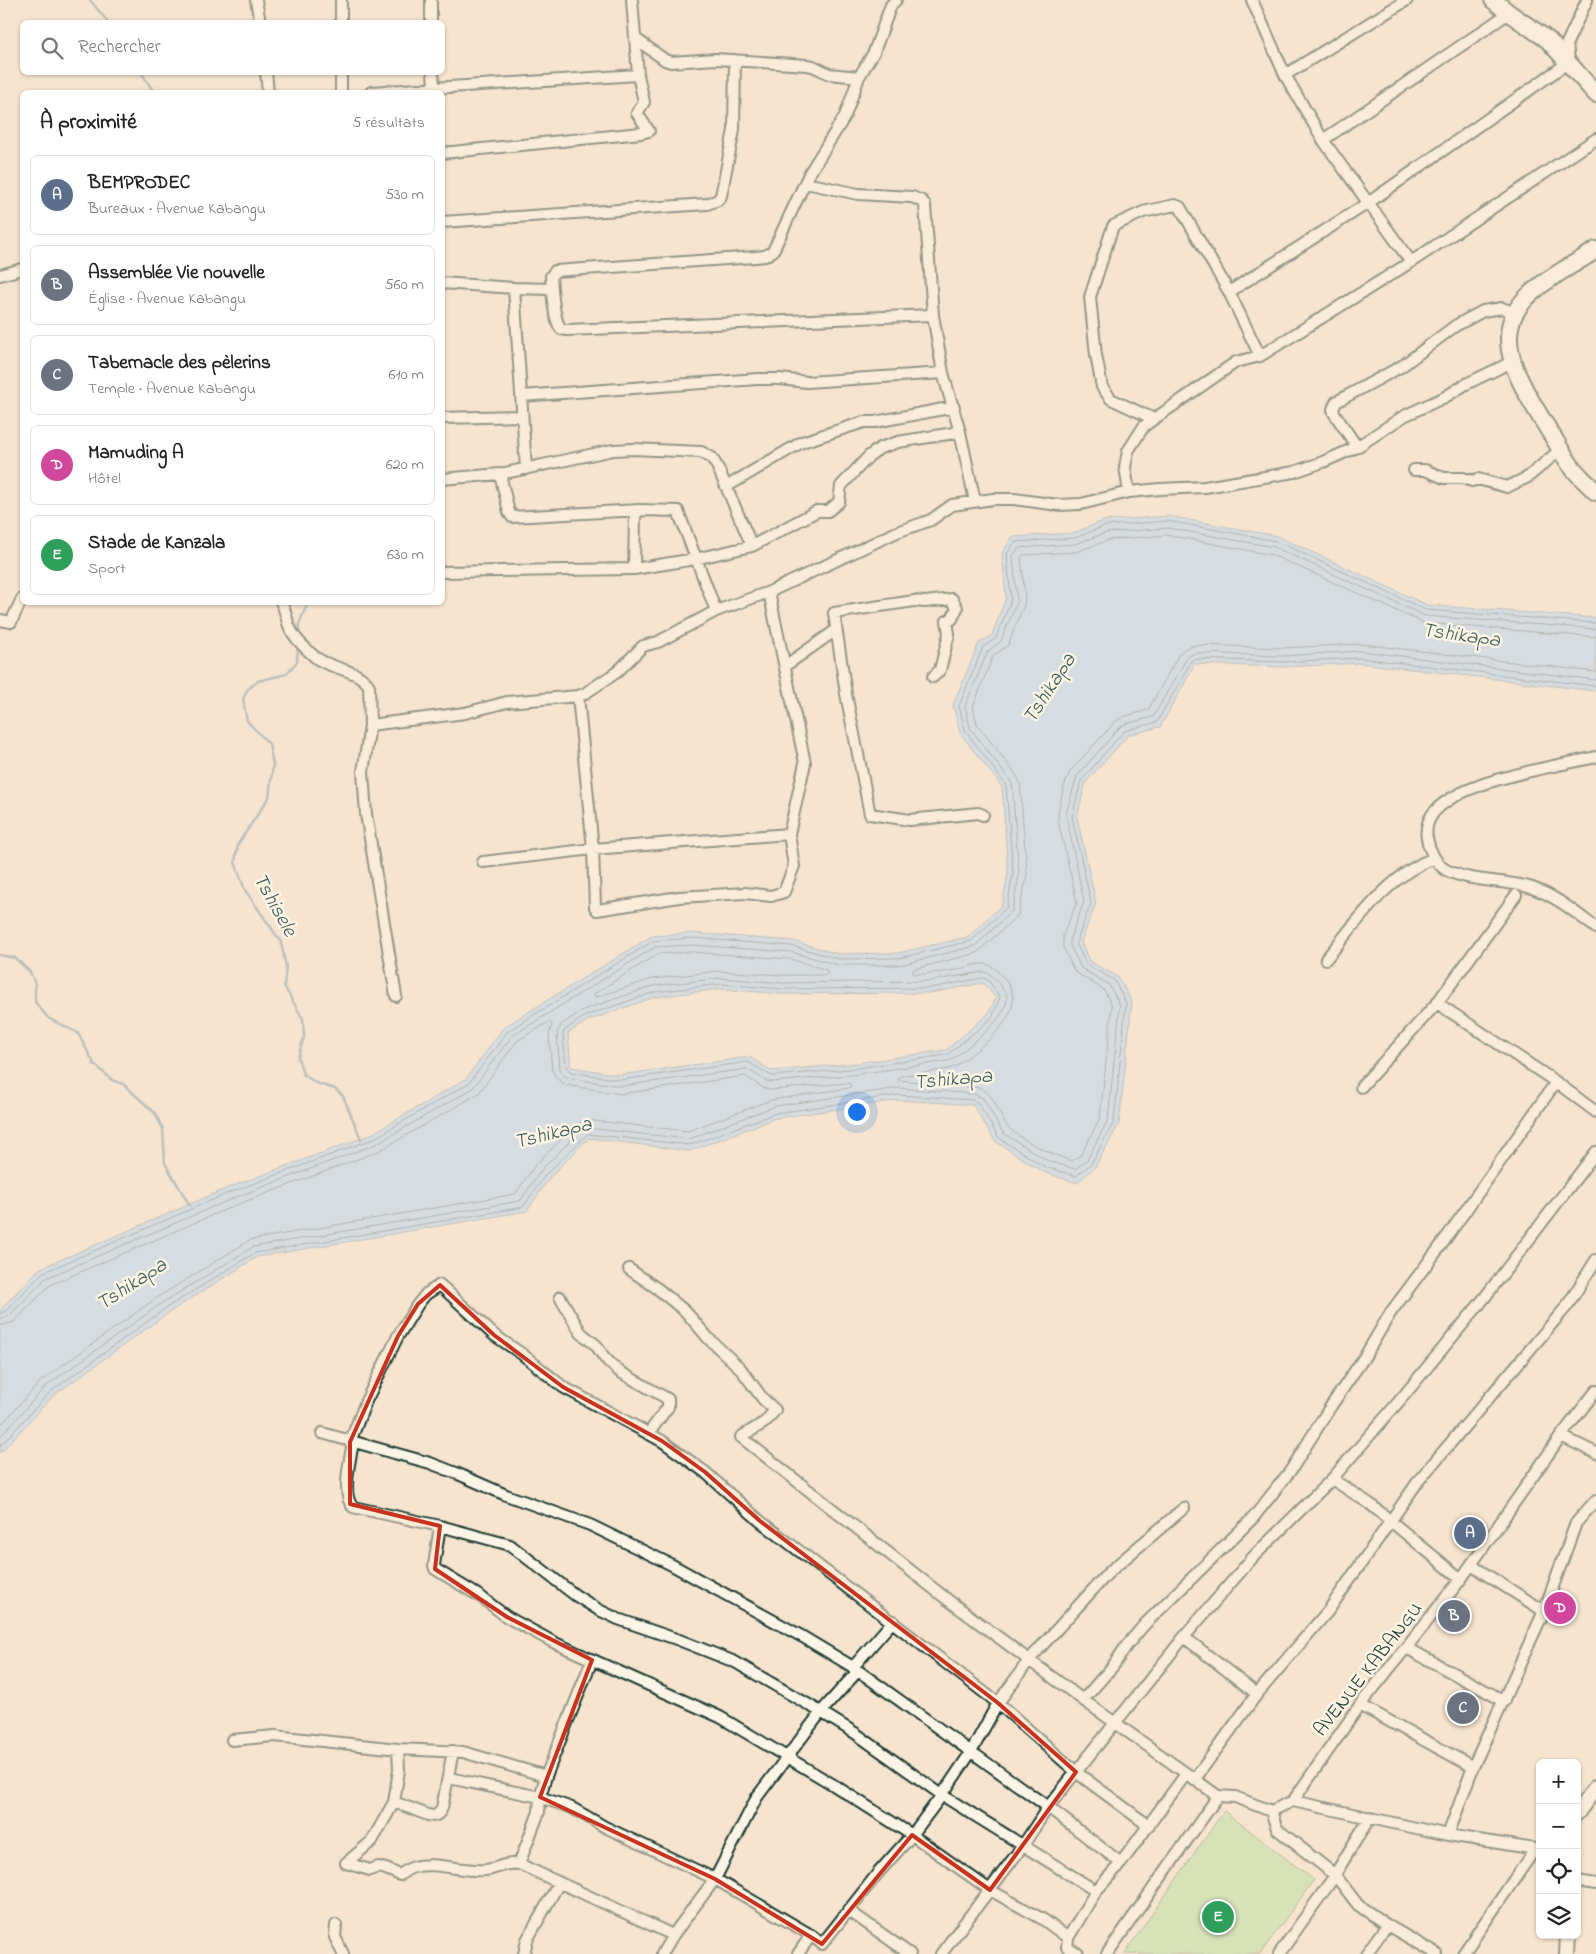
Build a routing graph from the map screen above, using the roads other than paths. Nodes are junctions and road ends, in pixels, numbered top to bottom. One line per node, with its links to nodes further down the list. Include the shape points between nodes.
1 (256, 0): 12 (street)
2 (341, 0): 13 (street)
3 (430, 0): 4 (street); 14 (street)
4 (438, 0)
5 (632, 0): 15 (street)
6 (896, 0): 23 (street, via 891,5 874,52)
7 (1252, 0): 22 (street)
8 (1407, 0): 22 (street)
9 (1494, 0): 11 (highway)
10 (1587, 0): 17 (street, via 1567,43)
11 (1508, 13): 17 (highway, via 1548,40); 30 (street)
12 (260, 20)
13 (341, 20)
14 (431, 20)
15 (636, 39): 16 (street, via 671,62); 18 (street)
16 (735, 60): 23 (street, via 808,65 829,74); 34 (street, via 734,130 718,200 707,204)
17 (1568, 62): 28 (highway); 33 (street)
18 (638, 74): 24 (street); 31 (street, via 644,102 637,113 648,131)
19 (266, 75): 25 (street)
20 (341, 75): 26 (street)
21 (433, 75): 24 (street)
22 (1285, 75): 30 (street)
23 (859, 77): 32 (street, via 846,116)
24 (434, 87): 27 (street)
25 (268, 90)
26 (341, 90)
27 (396, 90)
28 (1596, 94)
29 (1596, 139): 36 (street)
30 (1323, 140): 33 (street)
31 (445, 153)
32 (806, 183): 41 (street, via 773,251 765,256 555,271 551,276); 44 (street, via 858,194 912,197 922,201 925,205)
33 (1368, 204): 36 (street); 42 (street)
34 (445, 222)
35 (1596, 250): 43 (highway, via 1531,292)
36 (1410, 262): 45 (street)
37 (20, 270): 38 (street)
38 (0, 275)
39 (445, 283): 40 (street)
40 (514, 288): 41 (street); 48 (street)
41 (552, 289): 44 (street, via 558,324 567,330)
42 (1229, 292): 45 (street); 52 (street, via 1180,208 1175,205 1143,212 1113,226 1090,297 1102,387 1111,399)
43 (1515, 313): 46 (highway, via 1510,327); 54 (street, via 1502,308 1483,311 1455,326 1402,366 1336,402 1334,413)
44 (933, 315): 47 (street)
45 (1260, 356): 52 (street, via 1236,362)
46 (1512, 362): 54 (street, via 1404,416); 55 (highway, via 1520,383)
47 (943, 373): 48 (street, via 807,382 758,379); 49 (street)
48 (520, 396): 50 (street)
49 (954, 407): 53 (street); 60 (street, via 864,422 802,442)
50 (521, 416): 51 (street); 56 (street)
51 (445, 418)
52 (1154, 419): 61 (street, via 1144,426 1128,451 1125,467)
53 (960, 432): 63 (street); 65 (street, via 880,448 841,486 839,502 828,511 817,511)
54 (1357, 447): 61 (street, via 1294,472 1205,488)
55 (1561, 449): 57 (street, via 1528,477 1507,487 1478,479 1444,478 1425,470); 62 (highway, via 1573,468)
56 (526, 468): 58 (street); 60 (street, via 613,450 701,452 712,458)
57 (1414, 470)
58 (500, 474): 59 (street); 64 (street, via 512,516)
59 (445, 479)
60 (726, 487): 65 (street)
61 (1129, 492): 63 (street, via 1081,504 1014,499)
62 (1596, 492)
63 (975, 501): 69 (street, via 952,505 931,520 897,532)
64 (639, 510): 66 (street, via 678,511); 67 (street, via 635,516)
65 (752, 546): 66 (street)
66 (695, 560): 67 (street); 72 (street)
67 (634, 569): 68 (street)
68 (445, 572)
69 (770, 592): 72 (street); 75 (street)
70 (20, 603): 73 (street, via 11,622)
71 (280, 605): 78 (street, via 290,630 316,658 367,682)
72 (716, 611): 77 (street, via 658,642 643,646 617,672)
73 (0, 620)
74 (836, 630): 75 (street); 76 (street, via 834,613 952,600 957,608 952,619 947,621 948,634 940,670); 80 (street, via 870,814 910,820)
75 (785, 666): 81 (street, via 806,763)
76 (933, 676)
77 (578, 696): 78 (street, via 507,702 465,713); 82 (street)
78 (370, 725): 88 (street, via 363,772 366,814)
79 (1596, 757): 83 (street, via 1509,777 1462,792 1438,808 1427,822 1427,839)
80 (982, 815)
81 (789, 834): 82 (street); 82 (street, via 794,866 784,892 771,896 746,893 673,898 599,910 595,907)
82 (593, 849): 84 (street)
83 (1434, 858): 86 (street, via 1444,869 1459,875 1531,888 1549,895); 87 (street, via 1418,864 1382,893)
84 (483, 862)
85 (1516, 895): 89 (street)
86 (1596, 928)
87 (1326, 959)
88 (396, 996)
89 (1437, 1003): 90 (street); 91 (street)
90 (1556, 1082): 92 (street); 118 (street, via 1391,1312 1291,1470 1253,1518 1145,1624)
91 (1361, 1087)
92 (1596, 1112)
93 (1596, 1152): 103 (street, via 1482,1301)
94 (1596, 1260): 106 (street, via 1566,1306 1419,1480)
95 (629, 1269): 115 (street, via 686,1312 740,1368 774,1410 765,1422 741,1437)
96 (560, 1297): 99 (street, via 581,1333 612,1365 668,1399 668,1407)
97 (1596, 1391): 100 (street, AVENUE KABANGU)
98 (322, 1433): 101 (street)
99 (648, 1434): 101 (street, via 563,1386 494,1335 440,1286 426,1294 398,1336 366,1401); 111 (street, via 705,1472 760,1521)
100 (1561, 1436): 102 (street); 108 (street, AVENUE KABANGU)
101 (351, 1442): 107 (street, via 348,1469 350,1504); 116 (street, via 430,1463 506,1496 590,1525 672,1565)
102 (1596, 1453)
103 (1332, 1479): 106 (street); 112 (street, via 1254,1556)
104 (1596, 1500): 110 (street, via 1576,1523)
105 (1184, 1508): 115 (street, via 1109,1572)
106 (1390, 1521): 109 (street); 117 (street, via 1328,1611)
107 (440, 1526): 114 (street, via 435,1569 481,1597 506,1617); 122 (street, via 510,1545 599,1610 736,1662)
108 (1471, 1564): 109 (street, AVENUE KABANGU); 110 (street)
109 (1461, 1579): 113 (street, AVENUE KABANGU)
110 (1544, 1611): 119 (street)
111 (893, 1621): 116 (street); 120 (street)
112 (1184, 1637): 117 (street); 123 (street)
113 (1407, 1648): 119 (street); 121 (street, AVENUE KABANGU)
114 (592, 1660): 128 (street, via 720,1717); 131 (street)
115 (1029, 1660): 118 (street); 120 (street)
116 (853, 1667): 122 (street, via 856,1673); 127 (street)
117 (1257, 1694): 132 (street)
118 (1082, 1700): 123 (street)
119 (1504, 1701): 129 (street)
120 (998, 1703): 127 (street); 130 (street)
121 (1360, 1705): 129 (street); 138 (street, AVENUE KABANGU)
122 (821, 1712): 128 (street); 135 (street)
123 (1114, 1722): 130 (street); 132 (street)
124 (232, 1740): 125 (street, via 275,1736)
125 (398, 1749): 126 (street); 139 (street, via 399,1770)
126 (453, 1751): 131 (street); 133 (street)
127 (971, 1752): 135 (street); 140 (street)
128 (788, 1757): 145 (street); 153 (street, via 757,1797)
129 (1473, 1767): 146 (street)
130 (1076, 1772): 140 (street); 144 (street)
131 (546, 1776): 137 (street)
132 (1190, 1777): 136 (street); 144 (street)
133 (449, 1778): 137 (street); 139 (street, via 442,1808 434,1817)
134 (1596, 1786): 141 (main road)
135 (942, 1795): 145 (street); 147 (street)
136 (1218, 1796): 142 (street, via 1235,1797); 173 (street)
137 (540, 1797): 151 (street, via 539,1812); 153 (street, via 572,1808)
138 (1293, 1801): 142 (street); 143 (street)
139 (394, 1802): 151 (street, via 372,1841 346,1862 370,1870 386,1869 400,1875 414,1867 487,1870 508,1863)
140 (1048, 1807): 147 (street); 150 (street)
141 (1581, 1807)
142 (1270, 1811): 152 (street, via 1277,1829)
143 (1370, 1817): 146 (street); 152 (street)
144 (1149, 1826): 150 (street)
145 (912, 1835): 157 (street); 159 (street)
146 (1448, 1836): 148 (street)
147 (1022, 1847): 157 (street); 158 (street)
148 (1536, 1849)
149 (1536, 1850): 177 (street)
150 (1121, 1863): 158 (street)
151 (519, 1864): 155 (street)
152 (1334, 1875): 161 (street, via 1358,1904); 174 (street)
153 (715, 1879): 162 (street); 163 (street)
154 (1581, 1882): 156 (street)
155 (559, 1884): 162 (street); 167 (street, via 527,1940)
156 (1596, 1884)
157 (990, 1890): 165 (street, via 1044,1920); 171 (street)
158 (1096, 1891): 165 (street)
159 (848, 1910): 163 (street, via 822,1944); 170 (street)
160 (336, 1925): 166 (street, via 334,1937)
161 (1387, 1925): 175 (street); 176 (street)
162 (673, 1935): 168 (street)
163 (811, 1935): 169 (street)
164 (1568, 1939): 178 (main road)
165 (1066, 1946): 172 (street)
166 (343, 1954)
167 (524, 1954)
168 (662, 1954)
169 (798, 1954)
170 (910, 1954)
171 (941, 1954)
172 (1078, 1954)
173 (1107, 1954)
174 (1279, 1954)
175 (1366, 1954)
176 (1437, 1954)
177 (1463, 1954)
178 (1567, 1954)

